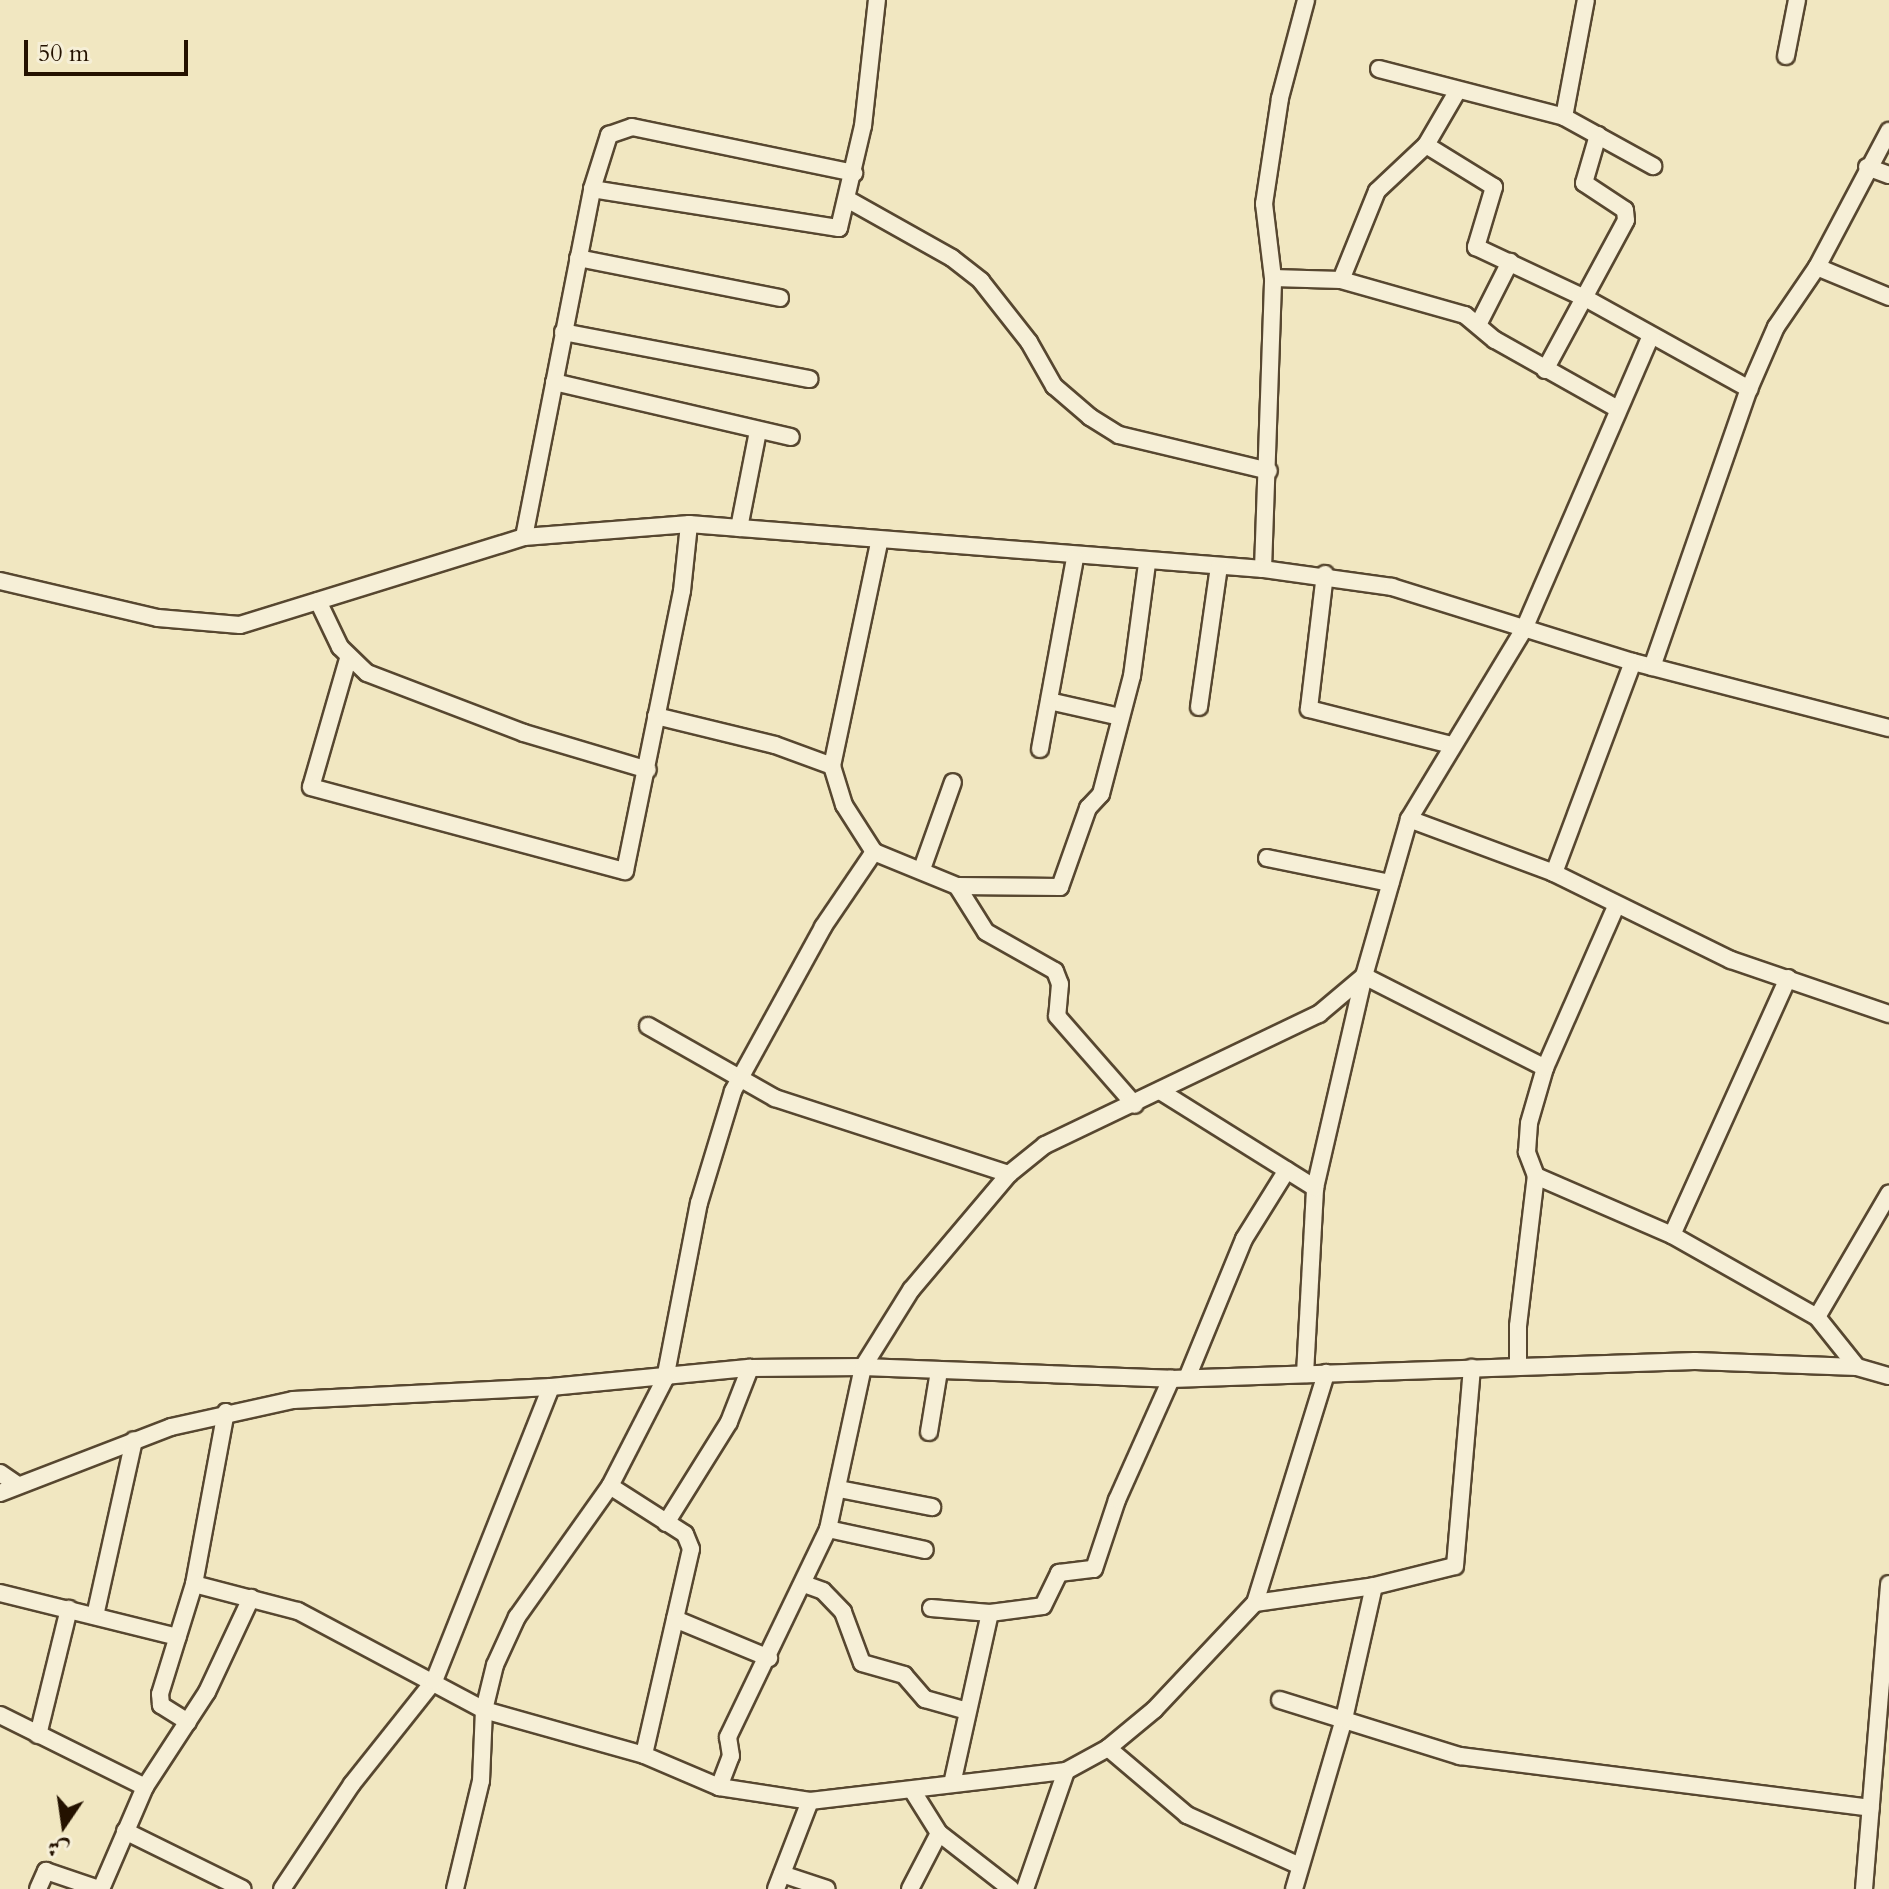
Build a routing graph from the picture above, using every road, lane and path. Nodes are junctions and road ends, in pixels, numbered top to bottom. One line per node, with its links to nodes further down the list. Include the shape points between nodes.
1 (877, 0): 14 (street)
2 (1306, 0): 21 (street, via 1267,167 1265,244)
3 (1586, 0): 8 (street)
4 (1797, 0): 5 (street)
5 (1786, 56)
6 (1379, 69): 7 (street)
7 (1457, 92): 8 (street); 11 (street)
8 (1564, 117): 10 (street)
9 (1889, 131): 13 (street)
10 (1598, 135): 12 (street); 25 (street, via 1584,183 1625,210 1626,220)
11 (1426, 145): 19 (street, via 1494,187 1475,244); 22 (street, via 1377,191)
12 (1653, 166)
13 (1867, 167): 15 (street); 20 (street)
14 (854, 173): 16 (street, via 620,127 602,148); 17 (street)
15 (1889, 175)
16 (592, 189): 17 (street, via 839,228); 18 (street)
17 (847, 199): 36 (street, via 952,258 981,281 1029,342 1054,386 1090,417 1119,435)
18 (578, 258): 24 (street); 27 (street)
19 (1510, 262): 25 (street); 26 (street)
20 (1817, 267): 23 (street); 32 (street, via 1776,327)
21 (1273, 278): 22 (street); 36 (street)
22 (1341, 280): 26 (street, via 1465,315)
23 (1889, 297)
24 (780, 298)
25 (1585, 298): 28 (street); 29 (street)
26 (1478, 325): 29 (street)
27 (563, 332): 30 (street); 31 (street)
28 (1651, 335): 32 (street); 33 (street)
29 (1545, 370): 33 (street)
30 (810, 379)
31 (554, 382): 34 (street); 39 (street)
32 (1749, 389): 51 (street)
33 (1618, 409): 48 (street)
34 (758, 431): 35 (street); 38 (street)
35 (791, 437)
36 (1269, 471): 44 (street)
37 (689, 524): 38 (street); 39 (street); 54 (street, via 682,591)
38 (739, 528): 40 (street)
39 (524, 537): 47 (street)
40 (879, 543): 41 (street); 59 (street)
41 (1075, 558): 42 (street); 52 (street)
42 (1147, 564): 43 (street); 55 (street, via 1132,676)
43 (1219, 567): 44 (street); 53 (street)
44 (1263, 569): 45 (street)
45 (1325, 574): 48 (street, via 1392,587); 57 (street, via 1309,709)
46 (0, 581): 47 (street, via 199,625 240,625)
47 (318, 601): 49 (street)
48 (1524, 629): 50 (street); 57 (street)
49 (348, 659): 60 (street, via 393,685 524,733); 60 (street, via 311,787 625,871)
50 (1633, 662): 51 (street); 66 (street)
51 (1652, 667): 56 (street)
52 (1049, 701): 55 (street); 58 (street)
53 (1199, 707)
54 (656, 716): 59 (street, via 775,745); 60 (street)
55 (1120, 717): 68 (street, via 1101,794 1086,812 1060,887)
56 (1889, 728)
57 (1451, 745): 62 (street)
58 (1040, 749)
59 (832, 766): 63 (street, via 844,805)
60 (648, 770)
61 (953, 782): 65 (street)
62 (1409, 819): 66 (street); 67 (street)
63 (874, 852): 65 (street); 75 (street, via 823,927)
64 (1267, 858): 67 (street)
65 (922, 869): 68 (street)
66 (1554, 873): 69 (street)
67 (1390, 883): 70 (street)
68 (957, 886): 77 (street, via 986,932 1055,971 1060,984 1057,1016)
69 (1616, 906): 71 (street, via 1731,960); 74 (street)
70 (1364, 976): 74 (street); 76 (street, via 1319,1014); 81 (street)
71 (1788, 978): 72 (street); 83 (street)
72 (1889, 1014)
73 (648, 1026): 75 (street)
74 (1545, 1068): 80 (street, via 1527,1137)
75 (741, 1078): 79 (street, via 775,1098 852,1126); 95 (street, via 705,1177)
76 (1160, 1091): 77 (street); 78 (street)
77 (1135, 1105): 79 (street, via 1075,1126)
78 (1287, 1170): 81 (street); 94 (street, via 1244,1239)
79 (1009, 1174): 85 (street, via 911,1290)
80 (1536, 1176): 83 (street); 86 (street)
81 (1315, 1188): 92 (street)
82 (1889, 1194): 84 (street)
83 (1672, 1235): 84 (street)
84 (1817, 1317): 87 (street)
85 (863, 1367): 88 (street); 90 (street); 103 (street)
86 (1518, 1367): 87 (street, via 1695,1361); 89 (street)
87 (1857, 1367): 93 (street)
88 (750, 1368): 95 (street); 106 (street, via 729,1422)
89 (1472, 1368): 91 (street); 112 (street, via 1455,1566)
90 (939, 1371): 94 (street); 98 (street)
91 (1326, 1373): 92 (street); 115 (street)
92 (1305, 1374): 94 (street)
93 (1889, 1376)
94 (1179, 1378): 118 (street, via 1117,1500 1097,1566 1059,1573 1043,1606)
95 (665, 1379): 96 (street); 102 (street)
96 (551, 1387): 97 (street, via 293,1400); 123 (street)
97 (226, 1412): 99 (street); 109 (street)
98 (929, 1432)
99 (134, 1440): 101 (street); 119 (street)
100 (0, 1473): 101 (street)
101 (18, 1485): 104 (street)
102 (610, 1486): 106 (street); 125 (street, via 517,1617 495,1665)
103 (839, 1489): 105 (street); 107 (street)
104 (0, 1493)
105 (932, 1507)
106 (666, 1523): 120 (street, via 685,1534 691,1549)
107 (828, 1529): 108 (street); 110 (street)
108 (925, 1550)
109 (194, 1584): 114 (street); 121 (street)
110 (804, 1584): 122 (street); 126 (street, via 823,1591 843,1612 862,1663 904,1675 925,1699)
111 (1889, 1584): 139 (street)
112 (1374, 1586): 115 (street); 128 (street)
113 (0, 1593): 117 (street)
114 (251, 1598): 123 (street, via 298,1611); 129 (street)
115 (1255, 1603): 131 (street, via 1154,1710)
116 (931, 1608): 118 (street)
117 (69, 1609): 119 (street); 130 (street)
118 (990, 1613): 126 (street)
119 (95, 1616): 121 (street)
120 (675, 1619): 122 (street); 132 (street)
121 (178, 1637): 129 (street, via 160,1700)
122 (769, 1658): 136 (street, via 728,1737 731,1756)
123 (434, 1681): 125 (street); 147 (street, via 352,1784)
124 (1280, 1700): 128 (street)
125 (484, 1710): 132 (street); 148 (street, via 481,1781)
126 (967, 1711): 134 (street)
127 (0, 1715): 130 (street)
128 (1344, 1719): 139 (street, via 1460,1756); 142 (street)
129 (188, 1722): 135 (street)
130 (38, 1735): 135 (street)
131 (1108, 1748): 133 (street); 142 (street, via 1187,1815)
132 (644, 1755): 136 (street)
133 (1066, 1771): 134 (street); 152 (street)
134 (952, 1784): 137 (street)
135 (145, 1787): 140 (street)
136 (719, 1787): 138 (street)
137 (912, 1790): 138 (street); 141 (street)
138 (810, 1801): 143 (street)
139 (1871, 1808): 154 (street)
140 (125, 1831): 145 (street); 146 (street)
141 (939, 1833): 150 (street); 151 (street)
142 (1300, 1866): 153 (street)
143 (779, 1881): 149 (street)
144 (38, 1889): 145 (street, via 46,1871)
145 (100, 1889)
146 (243, 1889)
147 (282, 1889)
148 (455, 1889)
149 (827, 1889)
150 (910, 1889)
151 (1011, 1889)
152 (1025, 1889)
153 (1294, 1889)
154 (1864, 1889)

